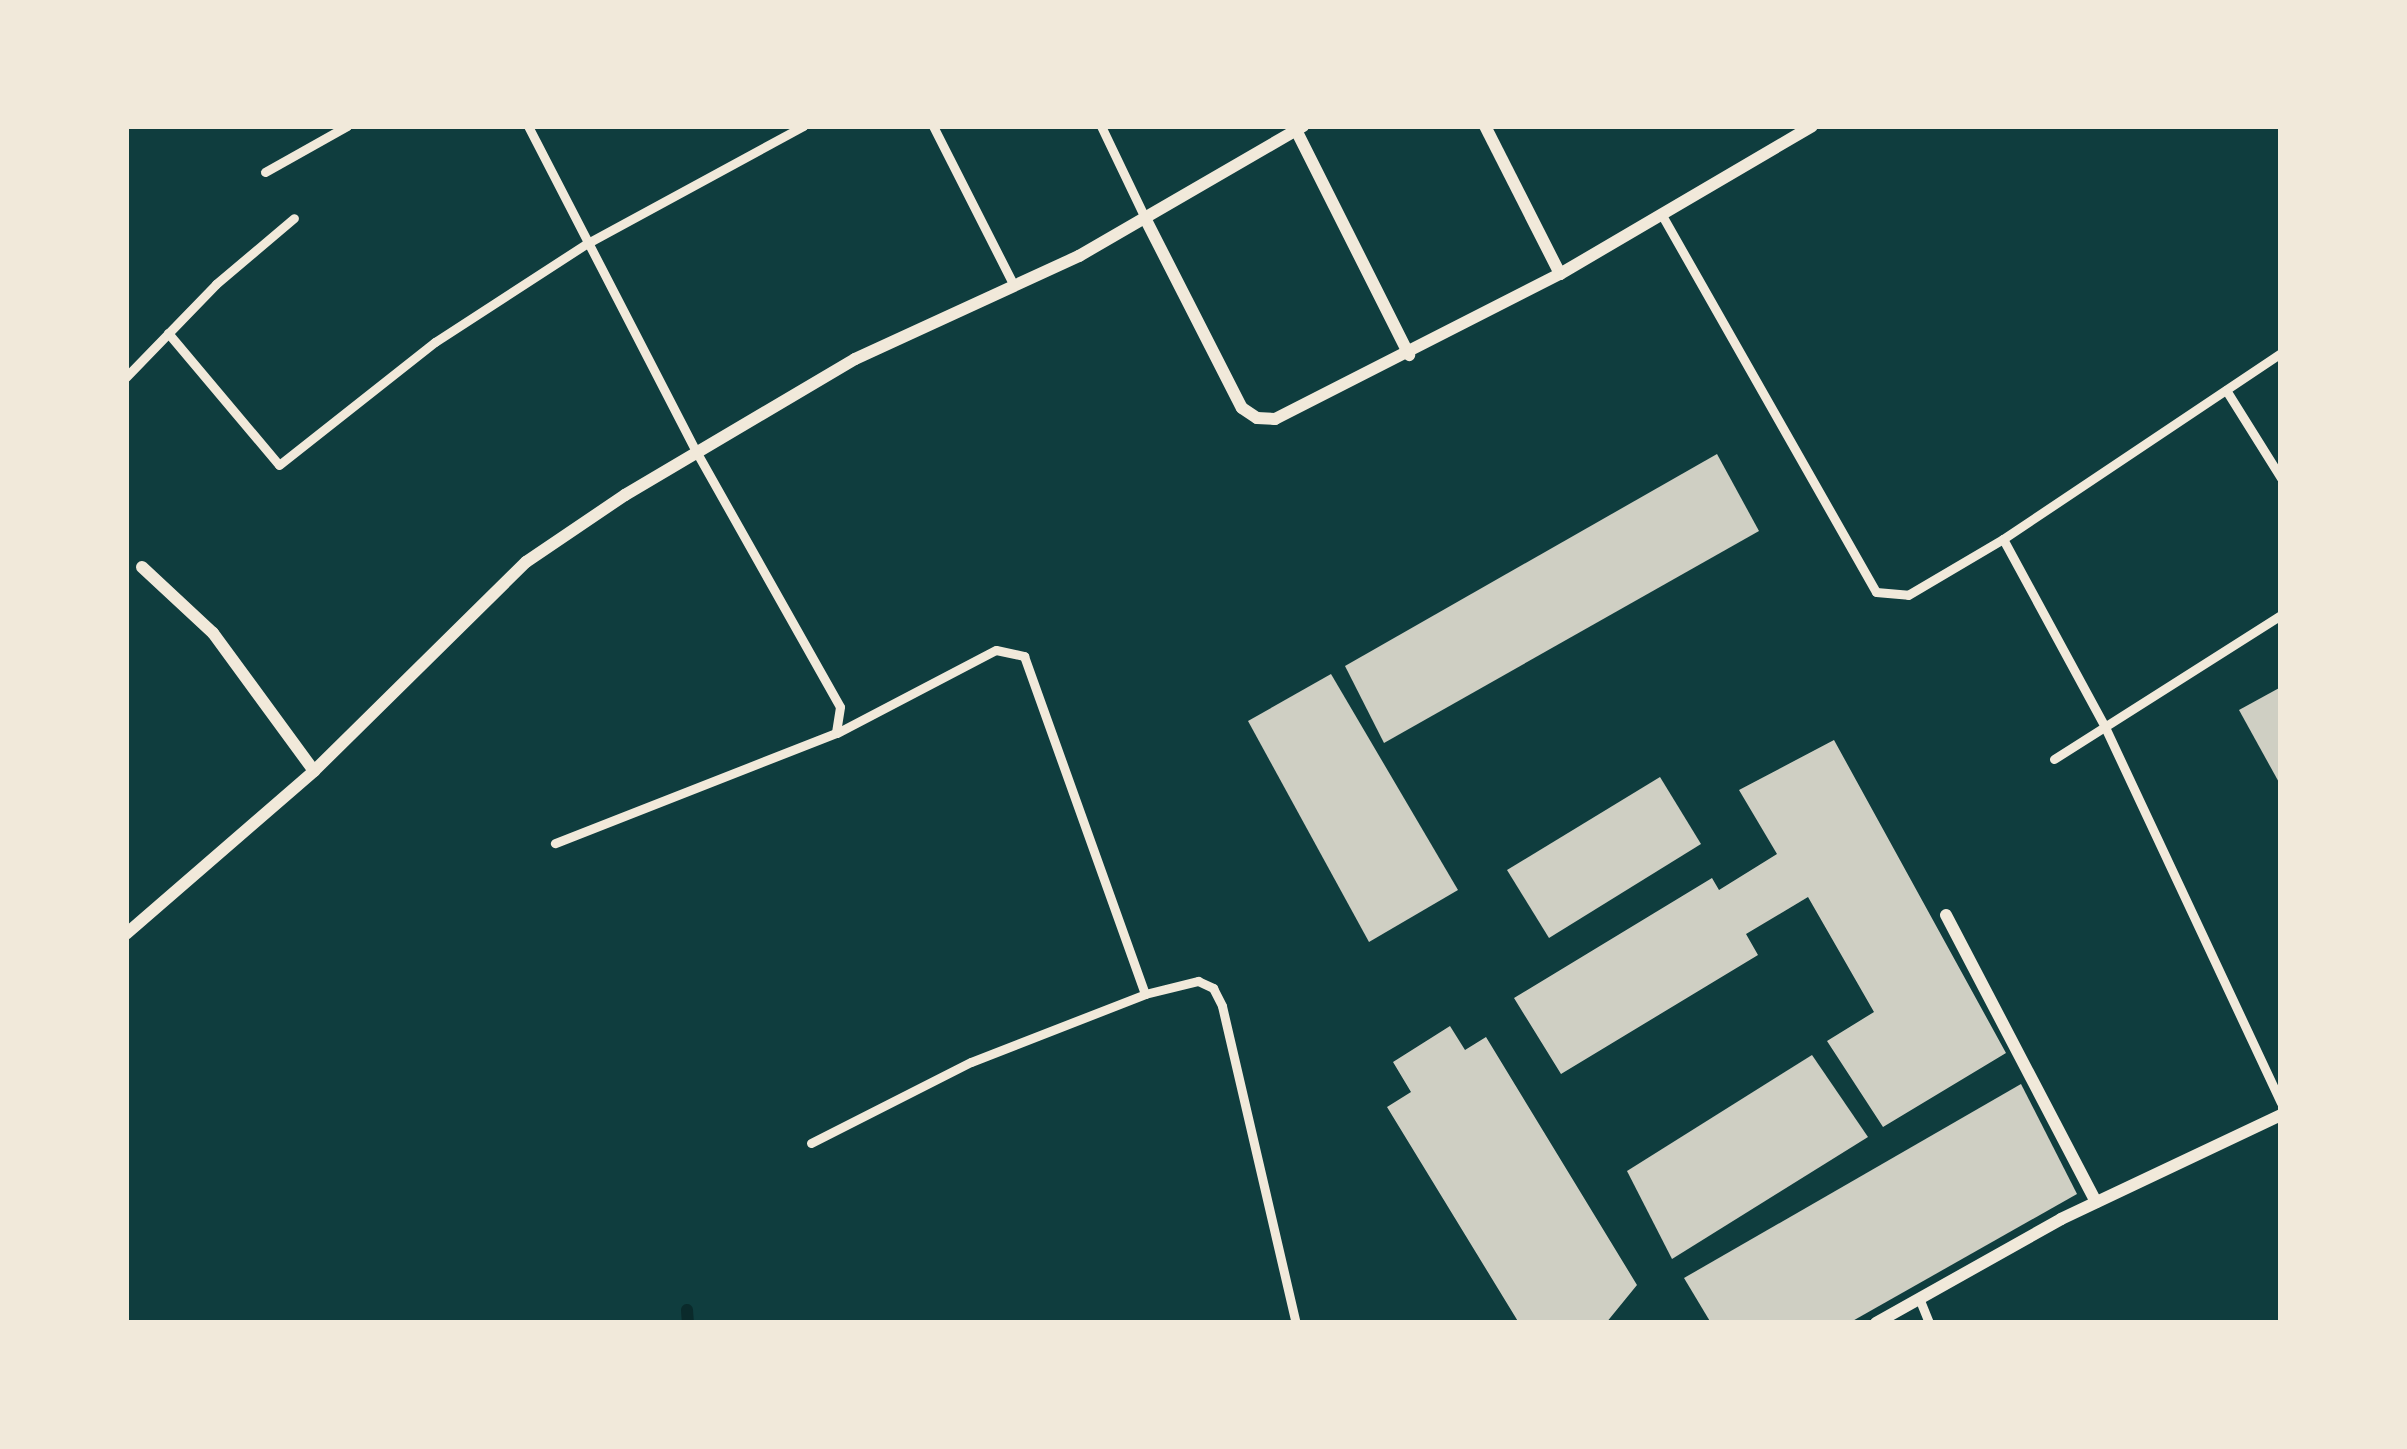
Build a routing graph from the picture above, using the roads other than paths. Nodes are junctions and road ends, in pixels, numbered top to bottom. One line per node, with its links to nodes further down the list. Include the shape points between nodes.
1 (347, 126): 9 (lane)
2 (528, 126): 13 (lane)
3 (803, 126): 13 (lane)
4 (933, 126): 15 (lane)
5 (1101, 126): 12 (lane)
6 (1485, 126): 14 (street)
7 (1812, 126): 10 (street)
8 (1298, 127): 12 (street); 18 (street)
9 (265, 172)
10 (1663, 217): 14 (street); 23 (lane, via 1876,592 1908,595)
11 (294, 218): 16 (lane)
12 (1145, 218): 15 (street); 18 (street, via 1242,408 1256,418 1275,419)
13 (586, 244): 16 (lane, via 435,342 279,465); 21 (lane)
14 (1560, 274): 18 (street)
15 (1014, 286): 21 (street, via 855,359)
16 (168, 333): 19 (lane)
17 (2281, 353): 20 (lane)
18 (1409, 355)
19 (126, 376)
20 (2226, 389): 22 (lane); 23 (lane)
21 (697, 453): 27 (lane, via 841,706); 29 (street, via 526,562)
22 (2281, 478)
23 (2003, 539): 26 (lane)
24 (142, 567): 29 (street, via 213,633)
25 (2281, 615): 26 (lane)
26 (2104, 725): 28 (lane); 34 (lane)
27 (836, 733): 30 (lane); 33 (lane, via 996,650 1024,656)
28 (2054, 759)
29 (314, 771): 32 (street)
30 (555, 843)
31 (1946, 915): 37 (street)
32 (126, 934)
33 (1145, 994): 36 (lane, via 970,1062); 39 (lane, via 1198,981 1222,1006)
34 (2281, 1103)
35 (2281, 1115): 37 (street)
36 (812, 1143)
37 (2096, 1202): 38 (street)
38 (1919, 1298): 40 (street); 41 (lane)
39 (1296, 1323)
40 (1876, 1323)
41 (1929, 1323)

